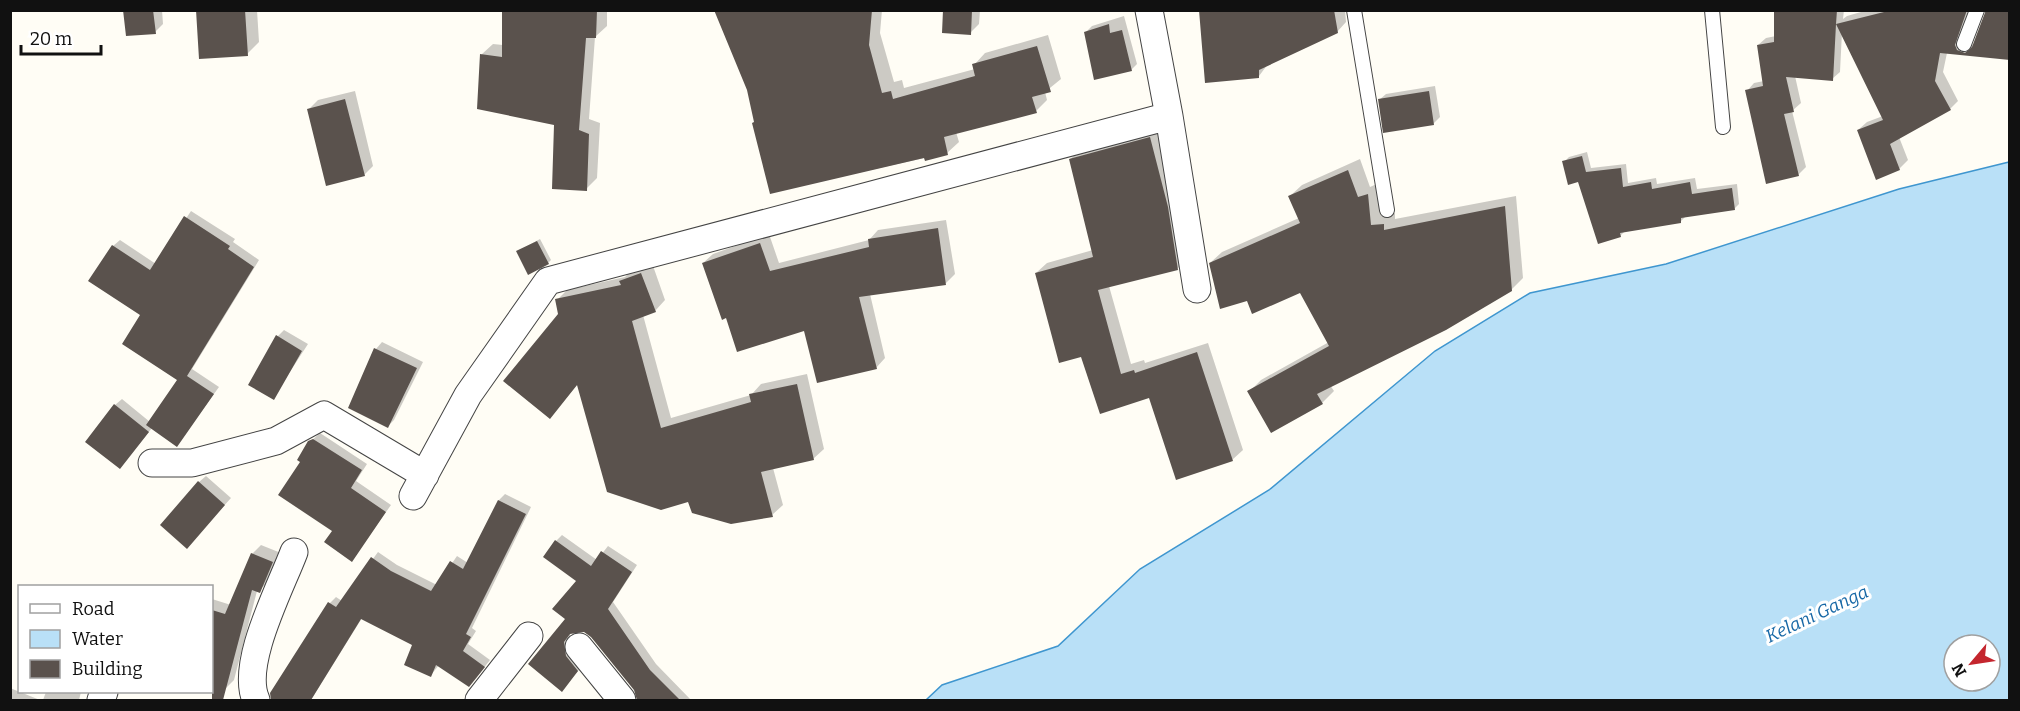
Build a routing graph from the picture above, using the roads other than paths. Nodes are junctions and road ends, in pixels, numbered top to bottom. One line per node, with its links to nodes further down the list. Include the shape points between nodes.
1 (1149, 10): 6 (street)
2 (1354, 10): 8 (lane)
3 (1712, 10): 7 (lane)
4 (1977, 10): 5 (lane)
5 (1964, 44)
6 (1169, 116): 9 (street); 10 (street, via 548,280 468,395 419,485 324,415 276,441 192,463)
7 (1723, 127)
8 (1387, 210)
9 (1197, 289)
10 (152, 463)
11 (294, 552): 14 (street, via 253,658 251,688)
12 (529, 636): 15 (street)
13 (579, 647): 16 (street)
14 (256, 700)
15 (479, 700)
16 (622, 700)

